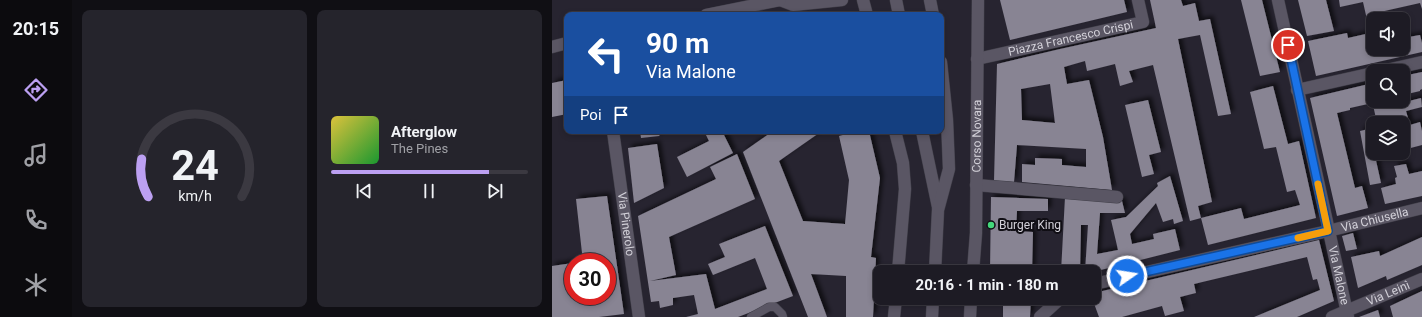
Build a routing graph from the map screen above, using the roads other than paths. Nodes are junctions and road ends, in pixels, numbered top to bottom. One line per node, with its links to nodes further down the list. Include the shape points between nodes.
1 (780, 0): 2 (street, via 792,5); 9 (street)
2 (842, 0)
3 (863, 0): 10 (street)
4 (896, 0): 11 (street)
5 (930, 0): 12 (street)
6 (978, 0): 15 (street, Corso Novara)
7 (1138, 0): 15 (street, Piazza Francesco Crispi, via 1143,22)
8 (1278, 0): 19 (street, Via Malone)
9 (721, 12)
10 (866, 12)
11 (898, 12)
12 (932, 12)
13 (564, 44): 14 (street)
14 (552, 46)
15 (977, 59): 24 (street, Corso Novara)
16 (1422, 62): 17 (street)
17 (1410, 65)
18 (1366, 75): 19 (street)
19 (1298, 90): 28 (street, Via Malone)
20 (944, 91): 27 (street, via 949,169)
21 (613, 134): 39 (street, Via Pinerolo)
22 (896, 134): 29 (street, via 903,163 905,189)
23 (923, 134): 27 (street)
24 (976, 185): 25 (street); 31 (street, Corso Novara)
25 (1117, 197)
26 (1422, 208): 28 (street, Via Chiusella)
27 (938, 210): 30 (street)
28 (1328, 231): 33 (street, Via Chiusella); 38 (street, Via Malone)
29 (899, 265)
30 (935, 265)
31 (974, 265)
32 (1422, 278): 38 (street, Via Leinì)
33 (1101, 282)
34 (895, 305): 42 (street)
35 (933, 305): 43 (street)
36 (971, 305): 44 (street)
37 (1053, 305): 45 (street)
38 (1348, 314): 46 (street, Via Leinì)
39 (639, 317)
40 (751, 317): 41 (lane, via 769,307 775,307)
41 (783, 317)
42 (894, 317)
43 (932, 317)
44 (970, 317)
45 (1040, 317)
46 (1332, 317)

